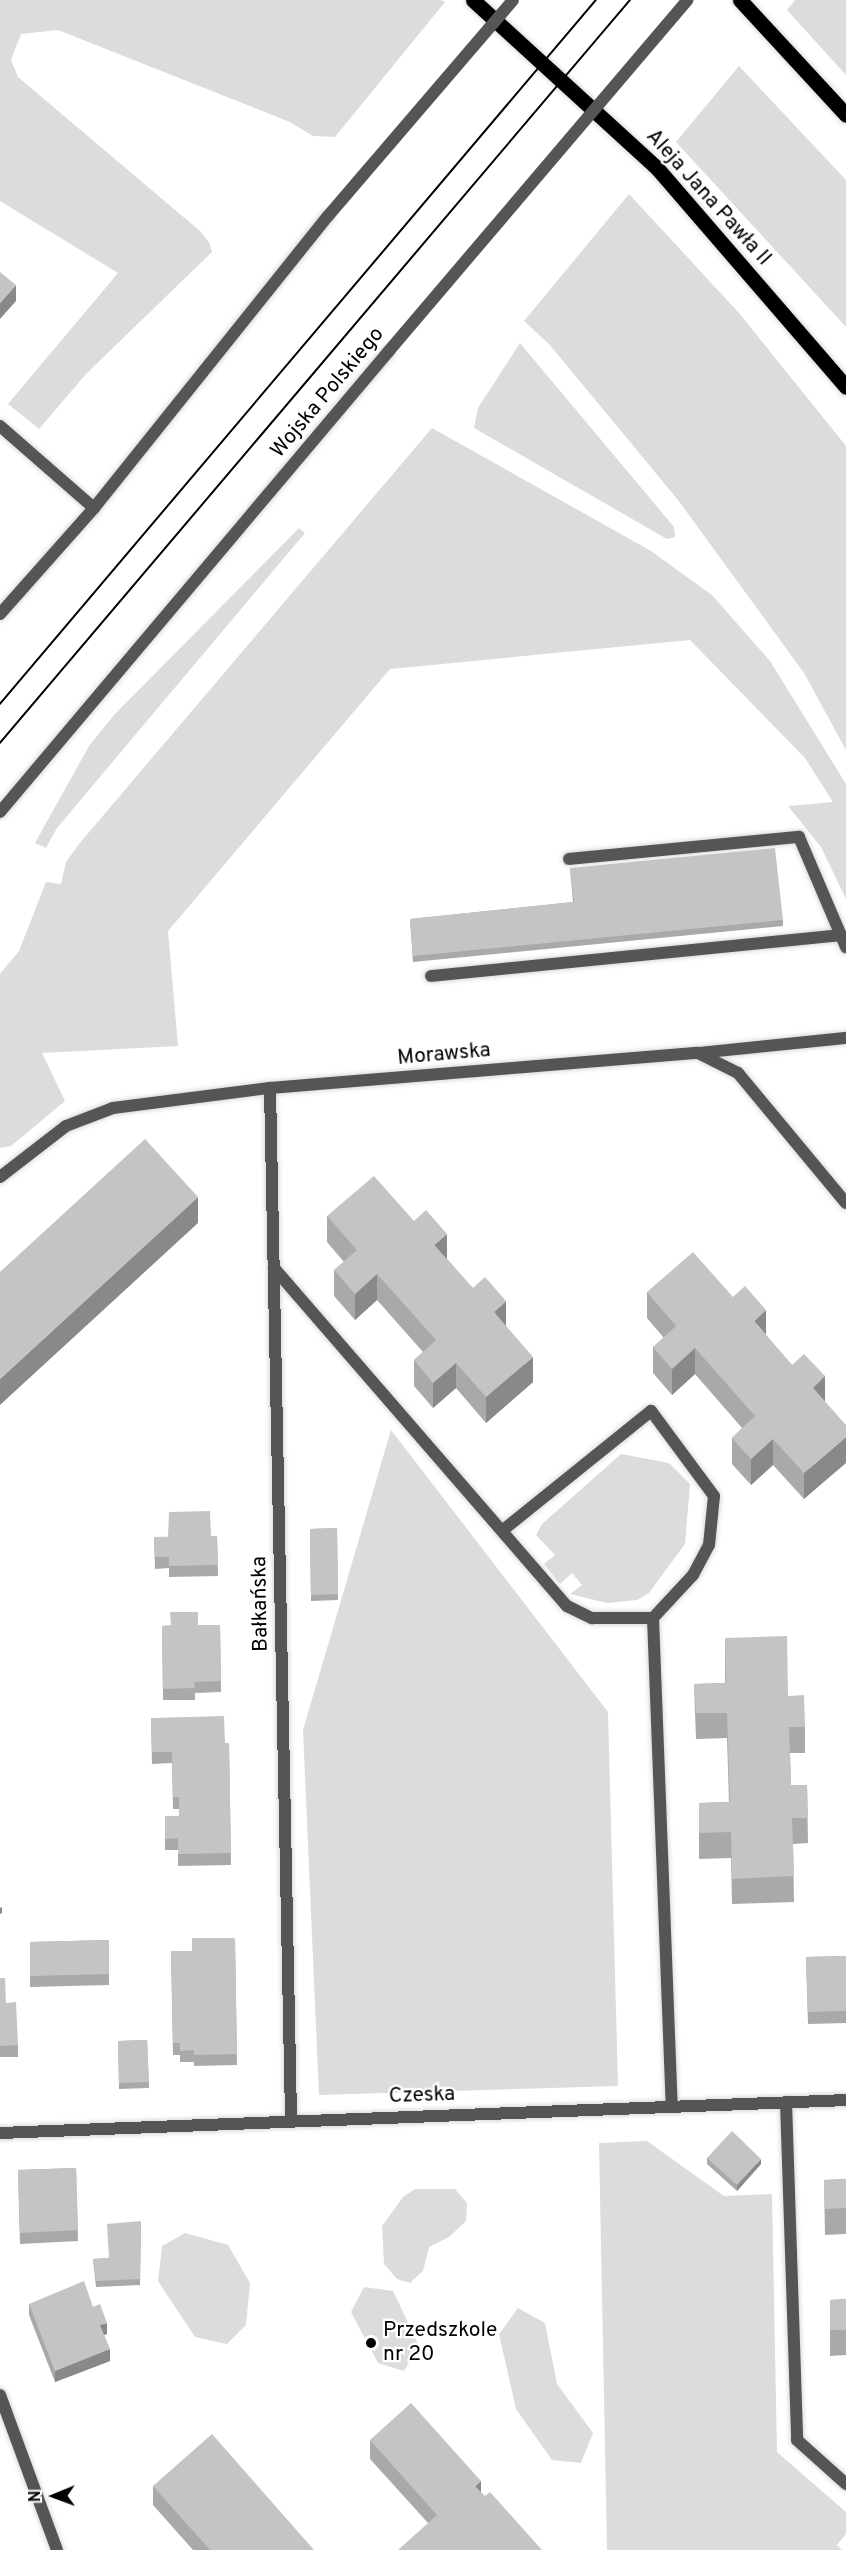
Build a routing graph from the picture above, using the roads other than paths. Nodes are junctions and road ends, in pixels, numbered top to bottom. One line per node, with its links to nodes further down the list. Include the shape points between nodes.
1 (473, 0): 6 (main road, Aleja Jana Pawła II, via 657,168)
2 (513, 0): 8 (street, bridge, via 328,216)
3 (688, 0): 10 (street, Wojska Polskiego, bridge)
4 (740, 0): 5 (main road)
5 (846, 115)
6 (846, 387)
7 (0, 426): 8 (street)
8 (94, 508): 9 (street)
9 (0, 614)
10 (0, 812)
11 (569, 859): 12 (street, via 799,837)
12 (843, 941): 13 (street)
13 (431, 976)
14 (846, 1038): 15 (street, Morawska)
15 (698, 1053): 16 (street, Morawska); 19 (street, via 738,1073)
16 (270, 1088): 17 (street, Morawska, via 114,1108 66,1126); 21 (street, Bałkańska)
17 (0, 1177)
18 (846, 1187): 19 (street)
19 (831, 1188): 20 (street)
20 (846, 1203)
21 (274, 1268): 22 (street); 27 (street, Bałkańska)
22 (503, 1530): 23 (street, via 567,1606 592,1618); 23 (street, via 651,1411 714,1496 709,1545 693,1575)
23 (653, 1618): 26 (street)
24 (846, 2100): 25 (street, Czeska)
25 (786, 2102): 26 (street, Czeska); 30 (street, via 796,2440)
26 (672, 2106): 27 (street, Czeska)
27 (291, 2120): 28 (street, Czeska)
28 (0, 2133)
29 (0, 2394): 31 (street)
30 (846, 2484)
31 (57, 2550)

